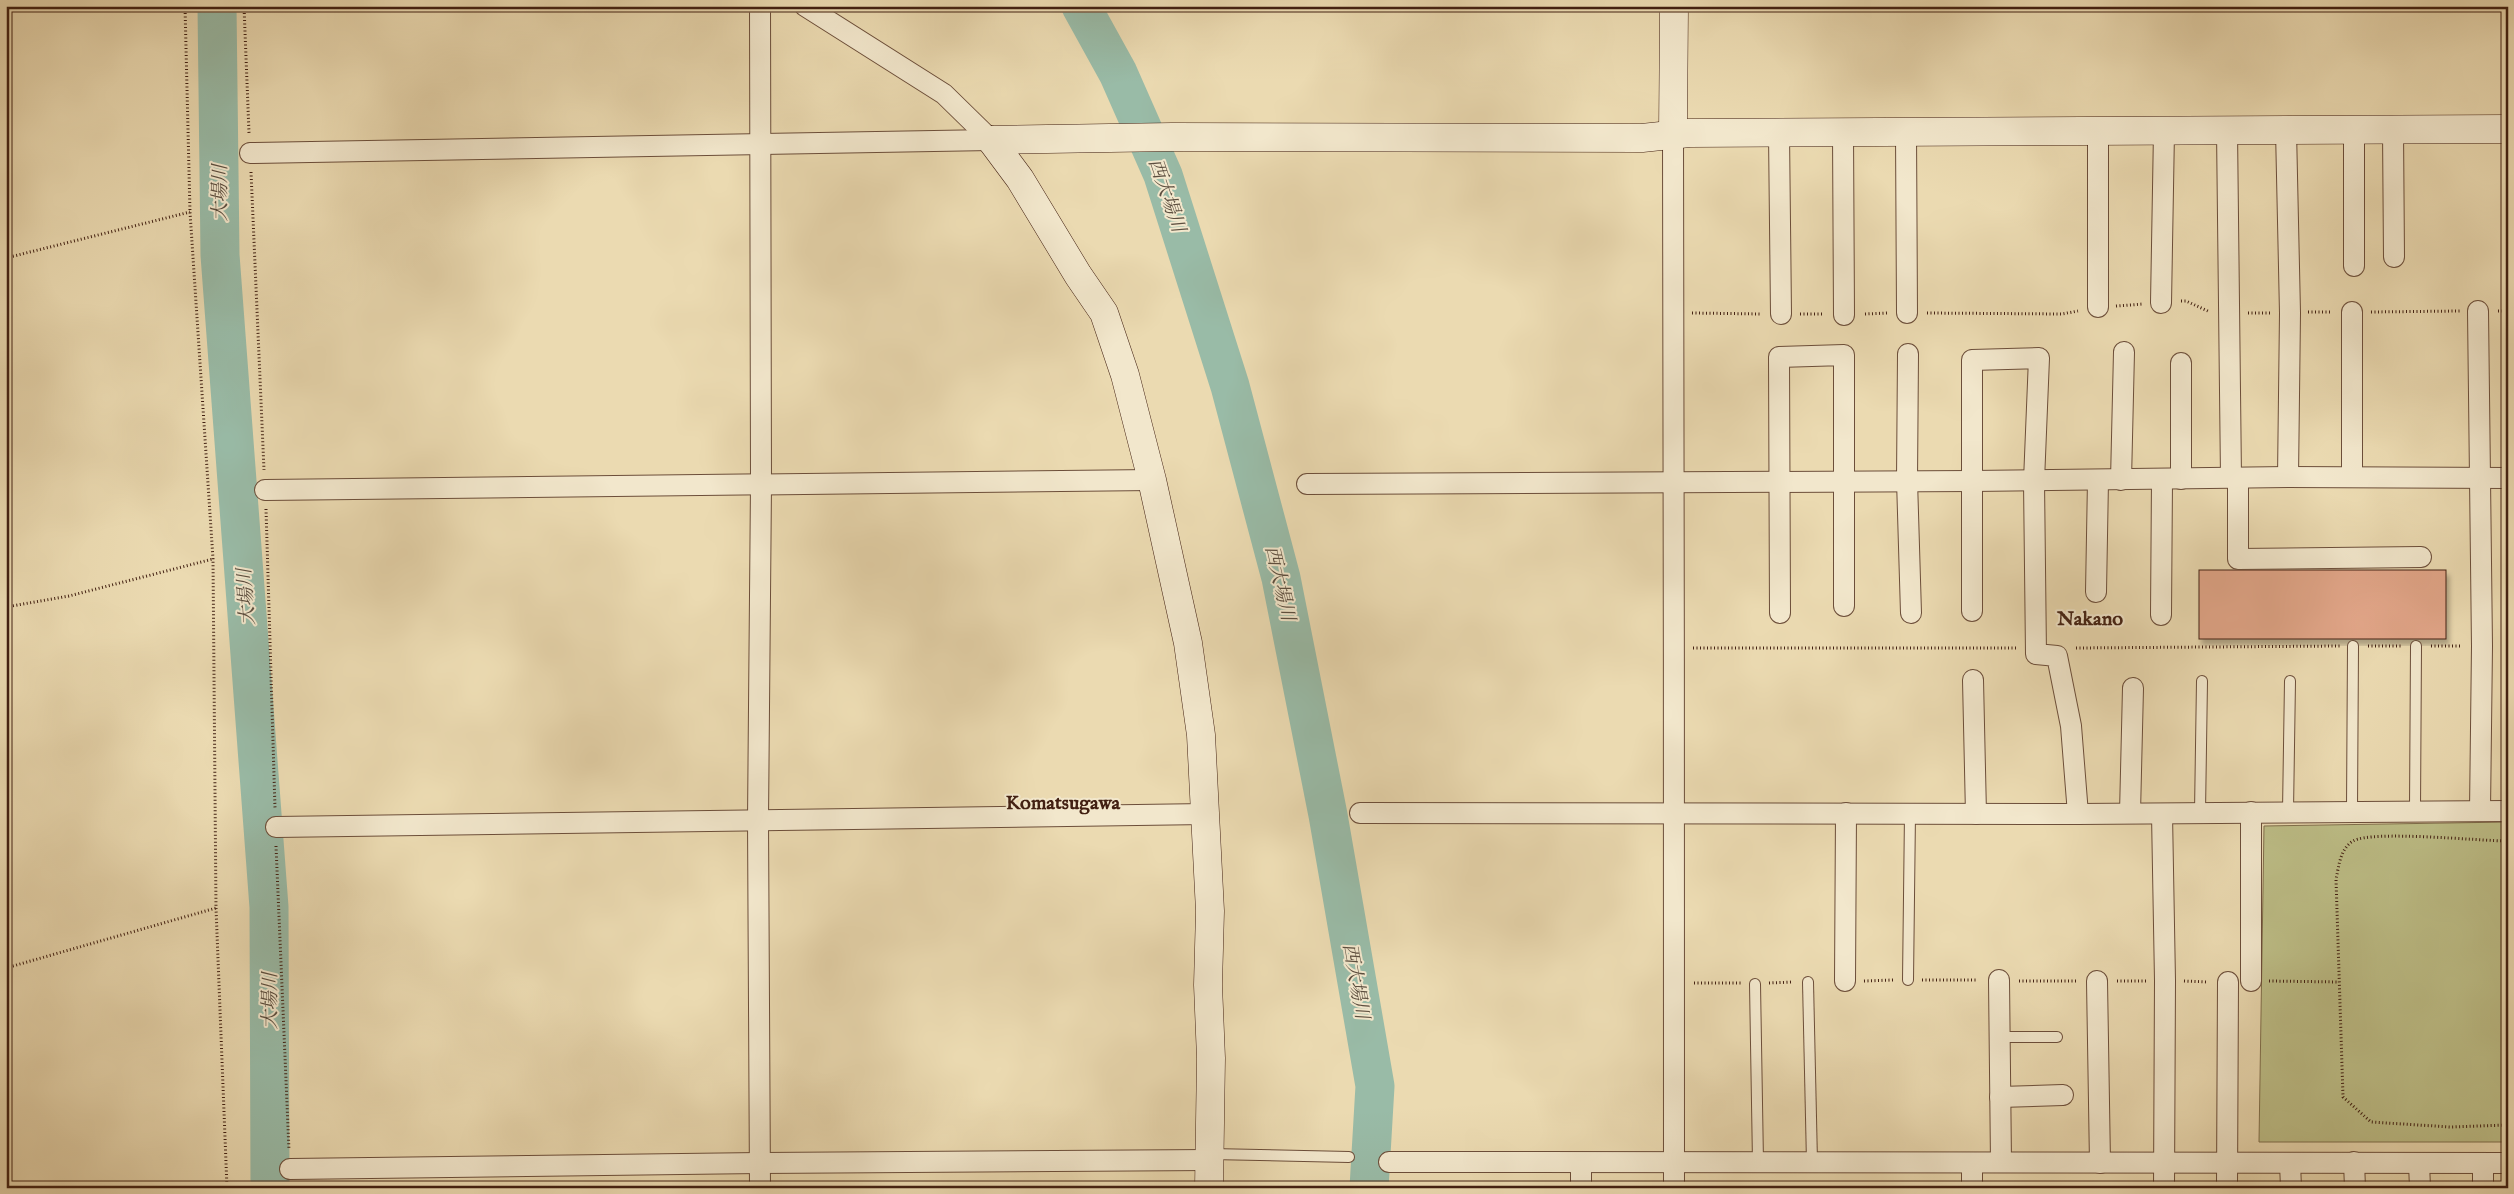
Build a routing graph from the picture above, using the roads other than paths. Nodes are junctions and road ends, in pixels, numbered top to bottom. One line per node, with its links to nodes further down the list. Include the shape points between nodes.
1 (760, 6): 16 (street)
2 (805, 6): 15 (street, via 944,94)
3 (1674, 6): 14 (street)
4 (2354, 129): 5 (street); 8 (street); 19 (street)
5 (2393, 129): 6 (street); 18 (street)
6 (2508, 129)
7 (2227, 130): 8 (street); 9 (street); 32 (street)
8 (2286, 130): 30 (street, via 2290,313)
9 (2164, 131): 11 (street); 20 (street)
10 (1906, 132): 11 (street); 13 (street); 24 (street)
11 (2098, 132): 21 (street)
12 (1779, 133): 13 (street); 14 (street); 25 (street)
13 (1843, 133): 26 (street)
14 (1673, 134): 15 (street, via 1642,138); 40 (street)
15 (991, 140): 16 (street); 35 (street, via 1020,179 1104,313 1126,375)
16 (760, 145): 17 (street); 45 (street)
17 (250, 152)
18 (2394, 257)
19 (2354, 266)
20 (2161, 303)
21 (2098, 307)
22 (2478, 311): 33 (street)
23 (2352, 312): 31 (street)
24 (1907, 313)
25 (1780, 314)
26 (1844, 315)
27 (2124, 352): 38 (street)
28 (1908, 354): 36 (street)
29 (2181, 363): 39 (street)
30 (2288, 477): 31 (street); 32 (street)
31 (2352, 477): 33 (street)
32 (2235, 478): 39 (street); 48 (street, via 2238,559)
33 (2479, 478): 34 (street); 64 (street)
34 (2508, 478)
35 (1152, 480): 45 (street); 73 (street, via 1188,643 1201,735)
36 (1908, 480): 41 (street); 44 (street); 53 (street)
37 (2098, 480): 38 (street); 42 (street); 49 (street)
38 (2121, 480): 39 (street)
39 (2171, 480): 54 (street)
40 (1673, 481): 43 (street); 46 (street); 66 (street)
41 (1972, 481): 42 (street); 42 (street, via 1972,360 2039,358); 51 (street)
42 (2034, 481): 75 (street, via 2036,654 2057,656 2071,726)
43 (1778, 482): 44 (street); 44 (street, via 1779,357 1844,355); 52 (street)
44 (1844, 482): 50 (street)
45 (762, 484): 47 (street); 77 (street)
46 (1307, 484)
47 (265, 490)
48 (2420, 557)
49 (2096, 592)
50 (1844, 606)
51 (1972, 611)
52 (1780, 613)
53 (1911, 613)
54 (2162, 615)
55 (2353, 646): 61 (lane)
56 (2416, 646): 62 (lane)
57 (1973, 680): 74 (street)
58 (2202, 681): 67 (lane)
59 (2290, 681): 63 (lane)
60 (2133, 688): 72 (street)
61 (2352, 810): 62 (street); 63 (street)
62 (2415, 810): 64 (street)
63 (2288, 811): 68 (street)
64 (2480, 811): 65 (street)
65 (2508, 811)
66 (1674, 812): 69 (street); 70 (street); 101 (street)
67 (2200, 812): 68 (street); 76 (street)
68 (2251, 812): 83 (street)
69 (1360, 813)
70 (1846, 813): 71 (street); 81 (street)
71 (1910, 813): 74 (street); 79 (lane)
72 (2130, 813): 75 (street); 76 (street)
73 (1206, 814): 77 (street); 91 (street, via 1211,1058)
74 (1976, 814): 75 (street)
75 (2078, 814)
76 (2162, 814): 104 (street)
77 (758, 820): 78 (street); 99 (street)
78 (276, 828)
79 (1908, 980)
80 (1999, 980): 87 (street)
81 (1845, 981)
82 (2097, 981): 103 (street)
83 (2251, 981)
84 (1808, 982): 95 (lane)
85 (2228, 982): 105 (street)
86 (1755, 984): 94 (lane)
87 (2000, 1037): 88 (lane); 90 (street)
88 (2057, 1037)
89 (2063, 1095): 90 (street)
90 (2000, 1097): 96 (street)
91 (1208, 1157): 92 (lane, via 1321,1154); 99 (street); 111 (street)
92 (1350, 1157)
93 (1389, 1162): 100 (street)
94 (1758, 1162): 95 (street); 101 (street)
95 (1812, 1162): 102 (street)
96 (2001, 1162): 102 (street); 103 (street)
97 (2354, 1162): 106 (street); 107 (street); 118 (street)
98 (2483, 1162): 107 (street); 108 (street); 120 (street)
99 (760, 1163): 109 (street); 110 (street)
100 (1582, 1163): 101 (street); 112 (street)
101 (1674, 1163): 113 (street)
102 (1972, 1163): 114 (street)
103 (2100, 1163): 104 (street)
104 (2164, 1163): 105 (street); 115 (street)
105 (2227, 1163): 106 (street); 116 (street)
106 (2290, 1163): 117 (street)
107 (2419, 1163): 119 (street)
108 (2508, 1163)
109 (290, 1169)
110 (760, 1188)
111 (1209, 1188)
112 (1581, 1188)
113 (1674, 1188)
114 (1972, 1188)
115 (2164, 1188)
116 (2228, 1188)
117 (2291, 1188)
118 (2355, 1188)
119 (2420, 1188)
120 (2483, 1188)

